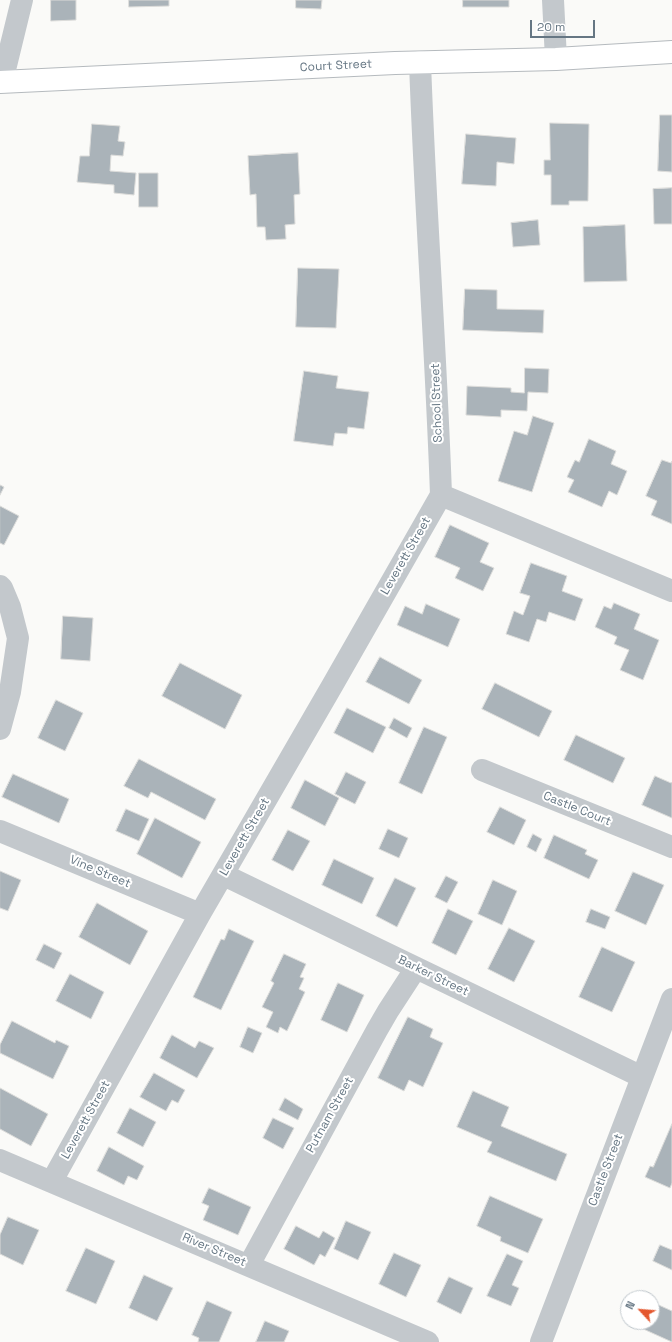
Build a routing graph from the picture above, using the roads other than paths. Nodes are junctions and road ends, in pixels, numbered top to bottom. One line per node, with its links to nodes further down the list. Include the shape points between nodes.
1 (22, 0): 6 (street)
2 (553, 0): 4 (street)
3 (672, 52): 4 (main road, Court Street)
4 (556, 59): 5 (main road, Court Street)
5 (420, 62): 6 (main road, Court Street); 7 (street, School Street)
6 (1, 82)
7 (441, 494): 9 (street); 14 (street, Leverett Street)
8 (0, 586): 10 (street, via 10,607 18,638 10,692)
9 (672, 591)
10 (0, 729)
11 (482, 770): 13 (street, Castle Court)
12 (0, 831): 15 (street, Vine Street)
13 (672, 847)
14 (224, 874): 15 (street, Leverett Street); 16 (street, Barker Street)
15 (200, 914): 20 (street, Leverett Street)
16 (416, 968): 18 (street, Barker Street); 21 (street, Putnam Street, via 377,1030)
17 (672, 999): 18 (street, Castle Street)
18 (642, 1077): 23 (street, Castle Street)
19 (0, 1160): 20 (street, River Street)
20 (52, 1182): 21 (street, River Street)
21 (249, 1265): 22 (street, River Street)
22 (428, 1342)
23 (541, 1342)

